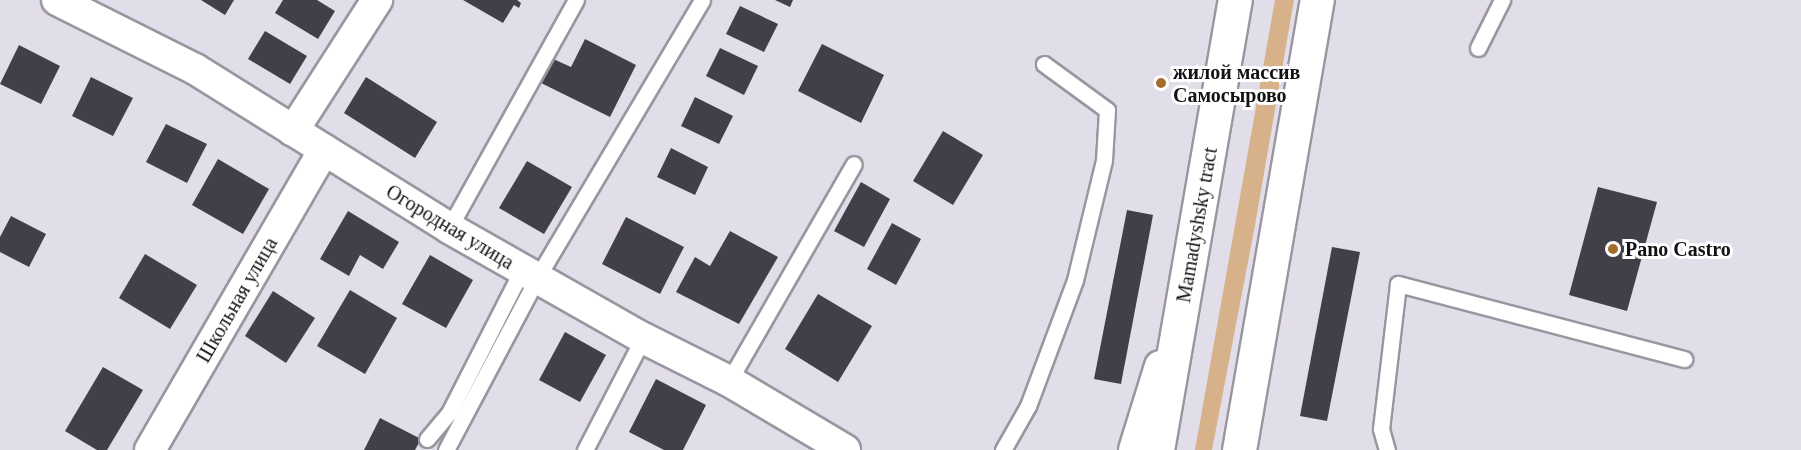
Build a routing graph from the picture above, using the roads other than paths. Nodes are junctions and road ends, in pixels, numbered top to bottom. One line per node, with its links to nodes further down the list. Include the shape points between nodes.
1 (57, 0): 10 (street, Огородная улица, via 195,69)
2 (377, 0): 10 (street)
3 (576, 0): 13 (lane)
4 (702, 0): 15 (lane)
5 (1234, 0): 14 (main road, Mamadyshsky tract)
6 (1317, 0): 27 (main road)
7 (1502, 0): 8 (lane)
8 (1478, 48)
9 (1044, 64): 24 (lane, via 1107,110 1104,160 1075,280 1028,406)
10 (293, 130): 11 (street, Огородная улица)
11 (324, 150): 13 (street, Огородная улица); 20 (street, Школьная улица)
12 (854, 164): 18 (lane)
13 (449, 228): 15 (street, Огородная улица)
14 (1189, 268): 25 (street); 26 (main road, Mamadyshsky tract)
15 (530, 274): 16 (street, Огородная улица); 19 (lane, via 449,413); 21 (lane)
16 (643, 338): 18 (street, Огородная улица); 22 (lane)
17 (1684, 359): 28 (lane, via 1398,284 1381,429)
18 (729, 381): 23 (street, Огородная улица)
19 (427, 439)
20 (150, 450)
21 (446, 450)
22 (585, 450)
23 (845, 450)
24 (1003, 450)
25 (1134, 450)
26 (1156, 450)
27 (1239, 450)
28 (1387, 450)

